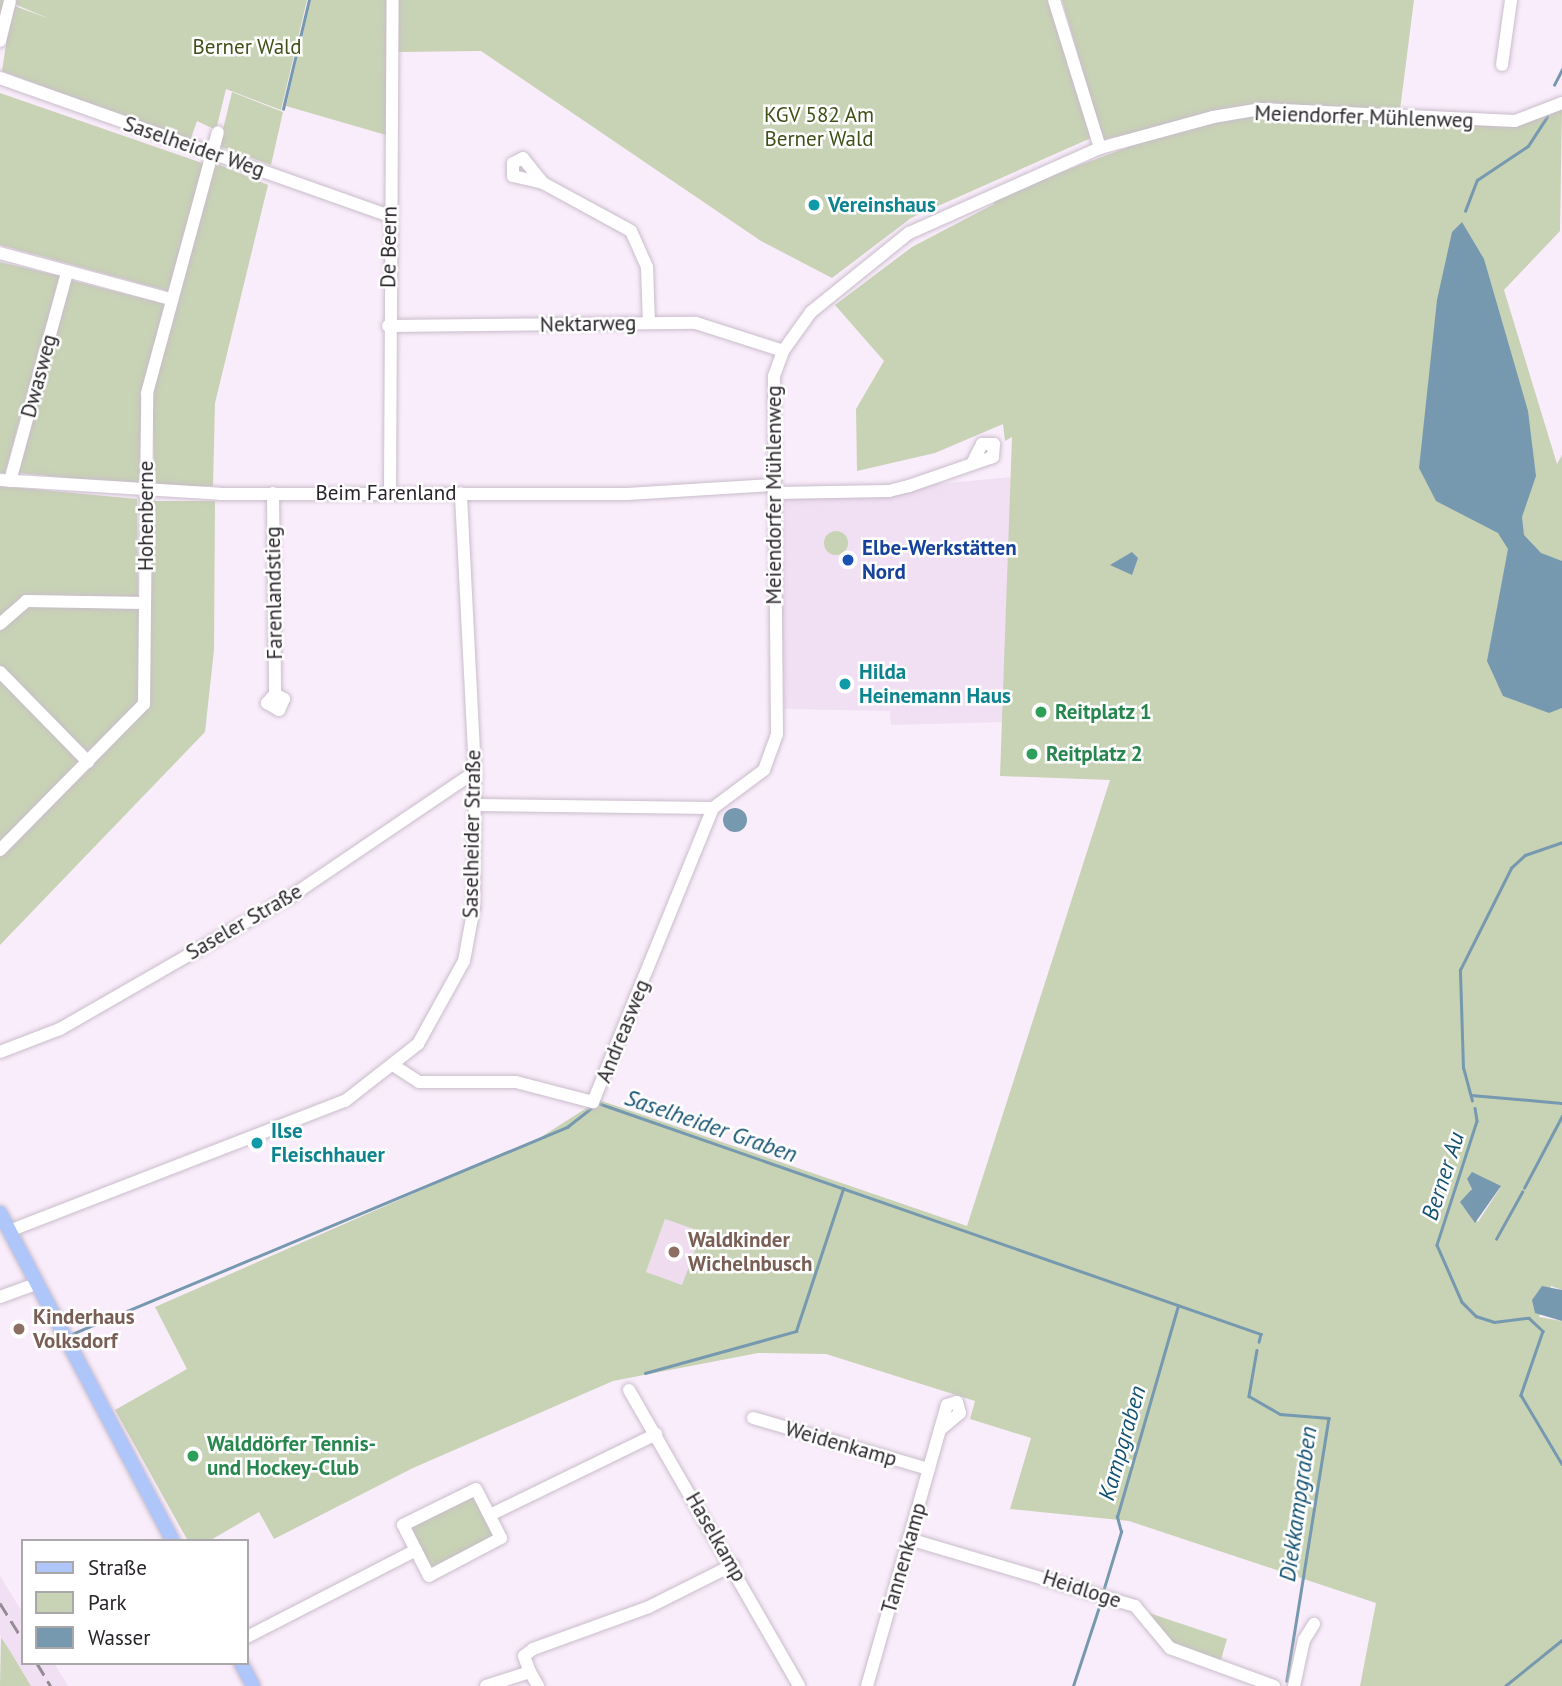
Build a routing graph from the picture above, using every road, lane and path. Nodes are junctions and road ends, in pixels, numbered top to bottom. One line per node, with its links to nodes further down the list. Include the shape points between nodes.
1 (393, 0): 13 (street, De Beern)
2 (1054, 0): 10 (street)
3 (1511, 0): 6 (street)
4 (10, 1): 5 (street)
5 (0, 41)
6 (1502, 65)
7 (0, 78): 11 (street, Saselheider Weg)
8 (1562, 103): 10 (street, Meiendorfer Mühlenweg, via 1493,122 1261,110)
9 (218, 132): 11 (street, Hohenberne)
10 (1100, 148): 19 (street, Meiendorfer Mühlenweg, via 909,233 821,303)
11 (211, 153): 13 (street, Saselheider Weg); 16 (street, Hohenberne)
12 (543, 183): 17 (street, via 631,231 647,267)
13 (389, 216): 18 (street, De Beern)
14 (0, 253): 15 (street)
15 (67, 272): 16 (street); 21 (street, Dwasweg)
16 (171, 299): 23 (street, Hohenberne, via 147,393)
17 (649, 323): 18 (street, Nektarweg); 19 (street, Nektarweg, via 735,331)
18 (388, 326): 25 (street, De Beern)
19 (783, 351): 22 (street, Meiendorfer Mühlenweg, via 771,396)
20 (972, 464): 22 (street, Beim Farenland, via 889,491)
21 (5, 481): 23 (street, Beim Farenland)
22 (773, 489): 26 (street, Beim Farenland); 34 (street, Meiendorfer Mühlenweg, via 775,747 755,779)
23 (146, 493): 24 (street, Beim Farenland); 27 (street, Hohenberne)
24 (273, 493): 25 (street, Beim Farenland); 30 (street, Farenlandstieg)
25 (390, 493): 26 (street, Beim Farenland)
26 (461, 494): 32 (street, Saselheider Straße)
27 (145, 603): 28 (street, via 26,600); 31 (street, Hohenberne, via 144,704)
28 (0, 624)
29 (0, 672): 31 (street)
30 (275, 694)
31 (88, 762): 35 (street, Hohenberne)
32 (475, 772): 33 (street, Saselheider Straße); 36 (street, Saseler Straße, via 289,897 60,1028)
33 (476, 805): 34 (street); 37 (street, Saselheider Straße, via 474,906 464,961 418,1044)
34 (713, 808): 37 (street, Andreasweg, via 593,1102 516,1082 419,1083)
35 (0, 850)
36 (0, 1052)
37 (396, 1067): 39 (street, Saselheider Straße, via 345,1101)
38 (0, 1213): 39 (main road)
39 (9, 1231): 40 (main road)
40 (36, 1284): 41 (street); 48 (main road)
41 (0, 1297)
42 (629, 1390): 45 (street, Haselkamp)
43 (753, 1418): 46 (street, Weidenkamp)
44 (940, 1430): 46 (street, Tannenkamp)
45 (656, 1434): 47 (street); 51 (street, Haselkamp)
46 (929, 1469): 49 (street, Tannenkamp)
47 (490, 1515): 50 (street, via 501,1538 429,1576); 50 (street, via 476,1489 403,1525)
48 (172, 1539)
49 (909, 1539): 60 (street, Tannenkamp); 61 (street, Heidloge, via 1135,1606 1170,1648)
50 (415, 1550): 53 (street)
51 (733, 1565): 55 (street, via 649,1606 533,1650 524,1656); 59 (street, Haselkamp)
52 (1314, 1624): 62 (street, via 1304,1640)
53 (248, 1636)
54 (242, 1665): 56 (main road)
55 (530, 1672): 57 (street); 58 (street)
56 (253, 1686)
57 (486, 1686)
58 (538, 1686)
59 (799, 1686)
60 (867, 1686)
61 (1274, 1686)
62 (1294, 1686)

